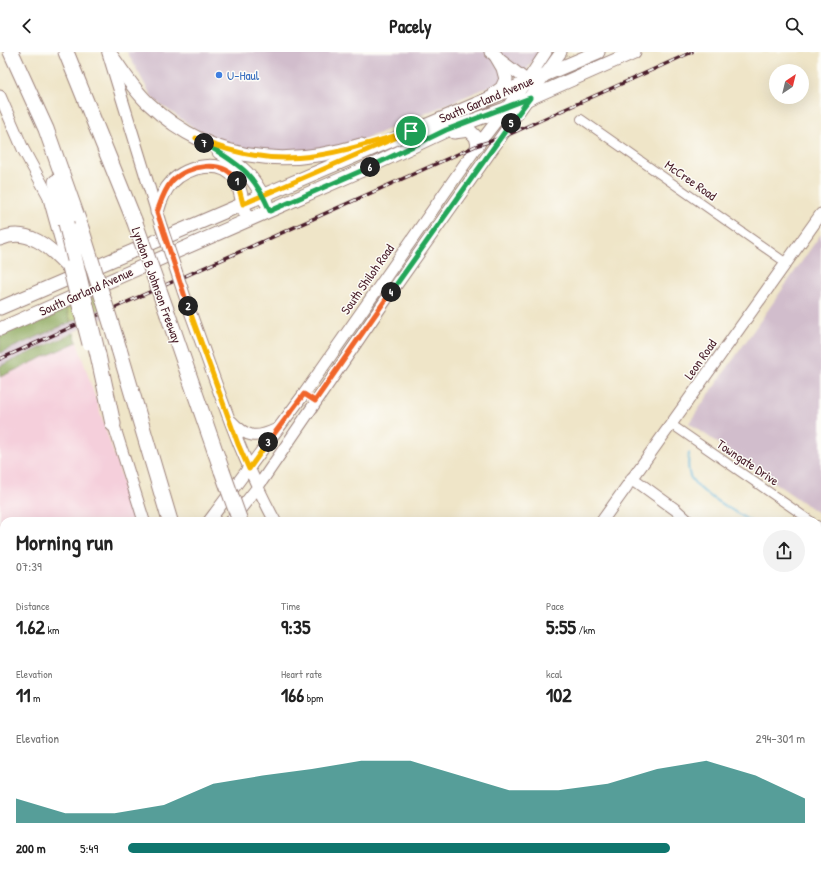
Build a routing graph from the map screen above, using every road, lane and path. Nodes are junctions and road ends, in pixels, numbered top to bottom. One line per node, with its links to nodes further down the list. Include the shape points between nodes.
1 (11, 52): 14 (highway)
2 (66, 52): 48 (highway, Lyndon B Johnson Freeway, bridge, via 134,220)
3 (108, 52): 18 (main road, via 147,102); 23 (main road, Lyndon B Johnson Freeway)
4 (546, 52): 10 (main road, South Shiloh Road)
5 (561, 52): 9 (main road)
6 (598, 52): 9 (main road, South Garland Avenue)
7 (634, 52): 10 (main road, South Garland Avenue)
8 (493, 54): 10 (main road, via 520,74); 12 (main road, via 503,68 506,79 502,88)
9 (546, 74): 10 (main road, South Garland Avenue)
10 (534, 89): 12 (main road, South Garland Avenue); 13 (main road, South Garland Avenue); 33 (main road, South Shiloh Road)
11 (0, 96): 28 (main road, via 23,149 48,195)
12 (491, 97): 17 (main road, South Garland Avenue)
13 (505, 109): 16 (main road, South Garland Avenue); 19 (main road, South Shiloh Road)
14 (41, 117): 38 (highway, bridge); 45 (highway, bridge, via 81,228)
15 (581, 120): 27 (street, McCree Road)
16 (446, 130): 19 (main road, via 469,130 476,137); 22 (main road, South Garland Avenue)
17 (411, 131): 18 (main road, via 346,150 300,158 249,155 226,150); 20 (main road, South Garland Avenue)
18 (196, 138): 20 (main road, via 241,166)
19 (478, 145): 29 (main road, South Shiloh Road)
20 (262, 194): 21 (main road, South Garland Avenue); 22 (main road)
21 (241, 199): 23 (main road, via 236,179 228,172 214,167 199,168 186,172 172,182); 25 (main road); 31 (main road, South Garland Avenue, via 224,211)
22 (270, 211): 25 (main road, South Garland Avenue)
23 (157, 212): 37 (main road, Lyndon B Johnson Freeway, bridge)
24 (821, 214): 27 (main road, Leon Road)
25 (248, 220): 34 (main road, South Garland Avenue)
26 (0, 239): 28 (main road, via 25,236 37,240)
27 (785, 262): 39 (main road, Leon Road)
28 (68, 267): 38 (main road, bridge)
29 (376, 290): 33 (main road, via 377,300 365,320); 35 (main road, South Shiloh Road)
30 (0, 299): 31 (main road)
31 (19, 299): 32 (main road, South Garland Avenue)
32 (0, 308)
33 (367, 326): 36 (main road, South Shiloh Road)
34 (0, 329)
35 (304, 394): 36 (main road); 40 (main road, South Shiloh Road)
36 (315, 401): 43 (main road, South Shiloh Road)
37 (230, 421): 40 (main road, via 239,430 255,436 263,436); 41 (main road, Lyndon B Johnson Freeway)
38 (113, 424): 44 (main road)
39 (671, 424): 42 (main road, Leon Road); 52 (street, Towngate Drive)
40 (278, 429): 41 (main road, South Shiloh Road)
41 (249, 469): 43 (main road, Lyndon B Johnson Freeway); 46 (main road, South Shiloh Road)
42 (632, 478): 50 (main road, Leon Road); 51 (main road)
43 (257, 488): 47 (main road, South Shiloh Road); 49 (main road, Lyndon B Johnson Freeway)
44 (143, 517)
45 (169, 517)
46 (212, 517)
47 (234, 517)
48 (239, 517)
49 (273, 517)
50 (605, 517)
51 (684, 517)
52 (805, 517)

